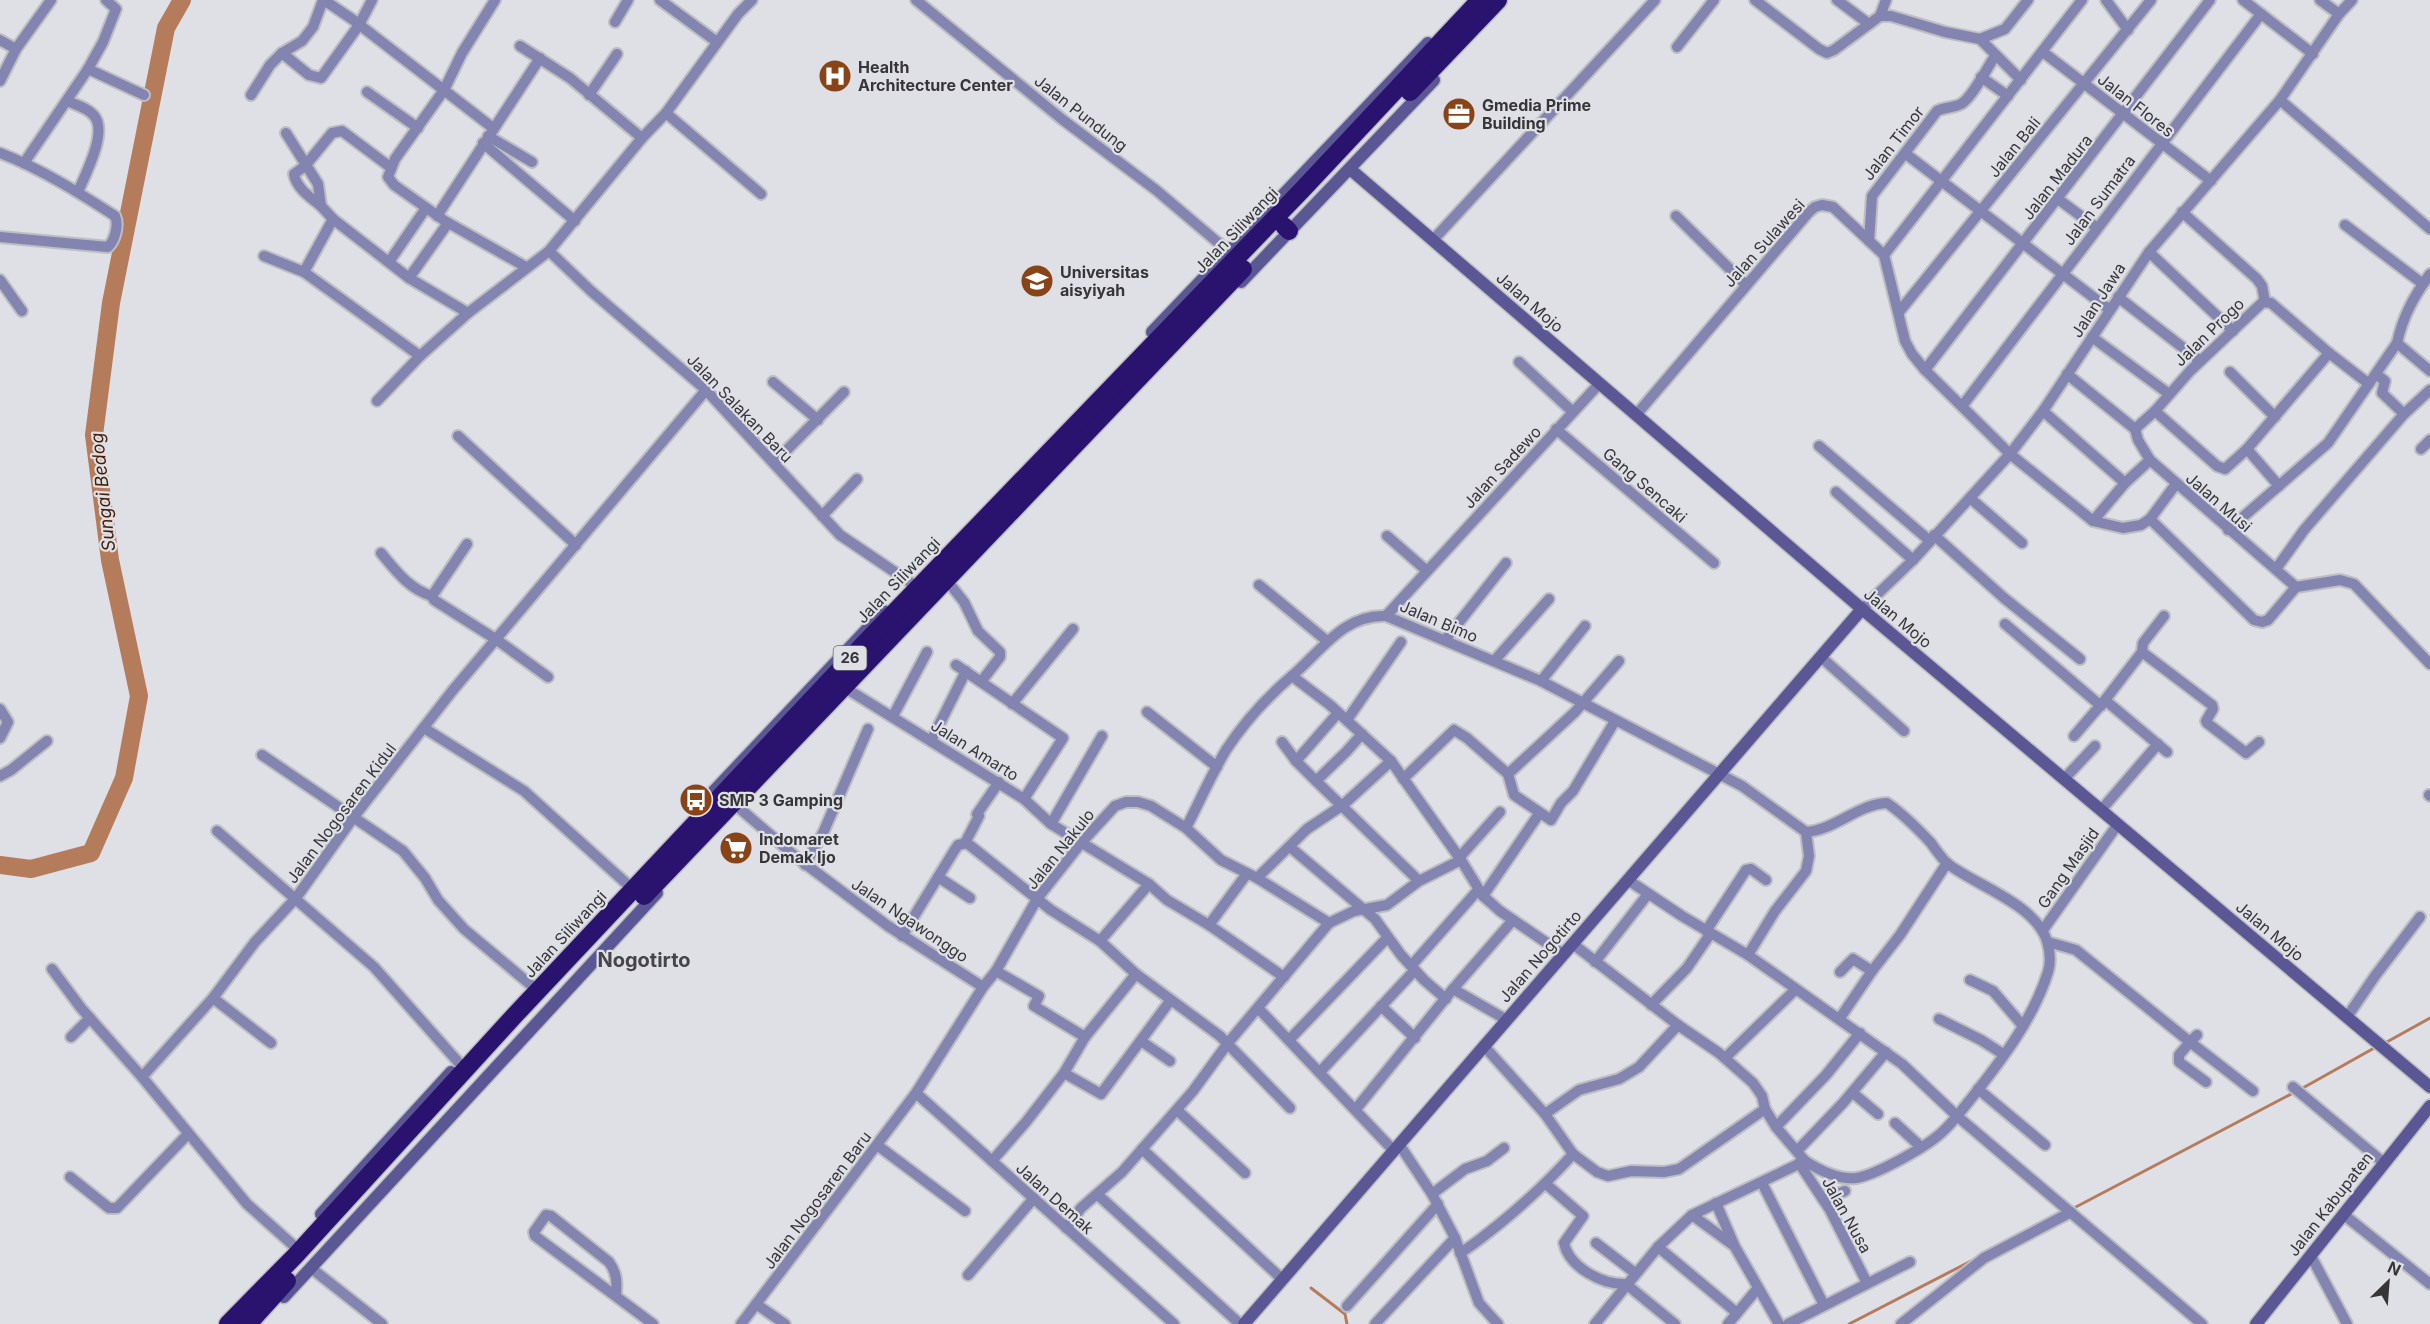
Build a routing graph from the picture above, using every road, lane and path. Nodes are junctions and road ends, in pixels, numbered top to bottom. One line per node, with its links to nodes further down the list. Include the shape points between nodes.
1 (51, 0): 39 (street)
2 (106, 0): 46 (street, via 115,6 116,13)
3 (323, 0): 32 (street); 41 (street, via 313,27 302,41)
4 (372, 0): 32 (street)
5 (495, 0): 51 (street)
6 (628, 0): 30 (street)
7 (660, 0): 36 (street)
8 (752, 0): 36 (street)
9 (916, 0): 97 (street, Jalan Pundung)
10 (1468, 0): 75 (street)
11 (1480, 0): 75 (highway, Jalan Siliwangi / 26)
12 (1498, 0): 89 (highway, Jalan Siliwangi / 26)
13 (1509, 0): 72 (street)
14 (1655, 0): 93 (street)
15 (1714, 0): 38 (street)
16 (1755, 0): 31 (street, via 1827,53)
17 (1837, 0): 31 (street)
18 (1886, 0): 29 (street)
19 (2028, 0): 34 (street, via 2005,29)
20 (2082, 0): 40 (street)
21 (2106, 0): 33 (street)
22 (2151, 0): 33 (street, Jalan Bali)
23 (2210, 0): 60 (street, Jalan Madura)
24 (2243, 0): 27 (street)
25 (2320, 0): 28 (street)
26 (2352, 0): 28 (street, Jalan Jawa)
27 (2261, 14): 43 (street); 65 (street, Jalan Sumatra)
28 (2338, 14): 43 (street, Jalan Jawa)
29 (1880, 16): 31 (street); 34 (street)
30 (615, 22)
31 (1869, 24)
32 (359, 25): 41 (street, via 321,78 309,75); 51 (street)
33 (2128, 30): 50 (street, Jalan Bali)
34 (1980, 39): 44 (street)
35 (0, 40): 39 (street)
36 (717, 42): 59 (street)
37 (520, 46): 45 (street)
38 (1677, 47)
39 (16, 49): 49 (street)
40 (2043, 52): 48 (street); 50 (street, Jalan Flores)
41 (282, 53): 54 (street)
42 (617, 54): 55 (street)
43 (2313, 54): 57 (street, Jalan Jawa)
44 (1995, 56): 47 (street, Jalan Timor); 48 (street)
45 (540, 58): 55 (street); 63 (street)
46 (88, 69): 53 (street); 58 (street)
47 (1981, 77): 56 (street); 67 (street, Jalan Timor, via 1960,104 1937,111)
48 (2021, 80): 56 (street)
49 (0, 81)
50 (2085, 84): 60 (street, Jalan Flores); 81 (street, Jalan Bali)
51 (444, 90): 61 (street); 63 (street)
52 (367, 92): 61 (street)
53 (144, 95)
54 (251, 95)
55 (589, 95): 64 (street)
56 (2008, 96): 73 (street)
57 (2280, 100): 74 (street, Jalan Jawa); 91 (street)
58 (67, 101): 69 (street); 76 (street, via 92,114 99,129)
59 (666, 113): 64 (street); 77 (street)
60 (2124, 114): 65 (street, Jalan Flores); 78 (street, Jalan Madura)
61 (418, 128): 71 (street)
62 (286, 133): 70 (street)
63 (488, 135): 68 (street); 83 (street); 86 (street)
64 (642, 138): 86 (street)
65 (2161, 144): 74 (street, Jalan Flores); 90 (street, Jalan Sumatra)
66 (0, 153): 69 (street)
67 (1906, 154): 73 (street); 94 (street, Jalan Timor, via 1872,196)
68 (532, 162)
69 (24, 163): 76 (street)
70 (305, 166): 71 (street, via 332,133 342,130); 79 (street, via 318,184); 79 (street, via 294,174 295,180)
71 (390, 167): 80 (street, via 389,182)
72 (1350, 169): 89 (street); 93 (street, Jalan Mojo)
73 (1942, 181): 81 (street); 99 (street)
74 (2211, 181): 82 (street, Jalan Jawa)
75 (1299, 186): 97 (street); 191 (highway, Jalan Siliwangi / 26)
76 (78, 192): 92 (street, via 115,216 116,230 108,248)
77 (761, 194)
78 (2058, 199): 90 (street); 95 (street, Jalan Madura)
79 (321, 206): 85 (street)
80 (426, 208): 83 (street); 101 (street)
81 (1981, 211): 95 (street); 114 (street, Jalan Bali)
82 (2182, 212): 98 (street, Jalan Jawa); 111 (street, via 2257,279)
83 (437, 216): 87 (street)
84 (1676, 216): 109 (street)
85 (333, 219): 101 (street); 103 (street)
86 (575, 221): 96 (street)
87 (448, 223): 102 (street); 106 (street)
88 (2345, 225): 108 (street)
89 (1286, 228): 176 (street, via 1068,463); 250 (highway, Jalan Siliwangi / 26)
90 (2097, 228): 104 (street, Jalan Sumatra)
91 (2430, 229)
92 (0, 237)
93 (1433, 240): 129 (street, Jalan Mojo)
94 (1869, 241): 99 (street, Jalan Sulawesi); 109 (street, Jalan Sulawesi, via 1833,207 1815,207)
95 (2024, 244): 104 (street); 123 (street, Jalan Madura)
96 (549, 251): 102 (street); 131 (street, Jalan Salakan Baru)
97 (1228, 251): 175 (street, via 1005,489)
98 (2149, 252): 110 (street, Jalan Jawa); 116 (street)
99 (1884, 255): 114 (street)
100 (264, 256): 103 (street)
101 (389, 262): 106 (street)
102 (526, 267): 115 (street)
103 (304, 272): 120 (street)
104 (2062, 273): 112 (street); 136 (street, Jalan Sumatra)
105 (2430, 274): 108 (street)
106 (409, 278): 115 (street)
107 (0, 280): 113 (street)
108 (2423, 284): 118 (street, via 2402,322)
109 (1746, 285): 141 (street, Jalan Sulawesi)
110 (2118, 297): 112 (street, Jalan Jawa); 121 (street)
111 (2265, 302): 116 (street, Jalan Progo); 119 (street, Jalan Progo)
112 (2110, 310): 117 (street, Jalan Jawa)
113 (22, 311)
114 (1899, 312): 123 (street, via 1905,341)
115 (468, 313): 120 (street)
116 (2233, 331): 121 (street, Jalan Progo)
117 (2092, 337): 126 (street, Jalan Jawa); 134 (street)
118 (2397, 343): 124 (street); 127 (street)
119 (2329, 353): 130 (street, Jalan Progo); 142 (street)
120 (420, 356): 135 (street)
121 (2200, 361): 134 (street, Jalan Progo)
122 (1519, 362): 139 (street)
123 (1925, 370): 136 (street)
124 (2430, 371)
125 (2230, 372): 142 (street)
126 (2067, 374): 137 (street, Jalan Jawa); 145 (street)
127 (2376, 374): 130 (street); 140 (street, via 2385,381 2384,396)
128 (773, 382): 143 (street)
129 (1599, 384): 139 (street, Jalan Sadewo); 141 (street, Jalan Mojo)
130 (2369, 384): 157 (street, via 2328,443)
131 (706, 390): 153 (street, Jalan Salakan Baru); 168 (street, Jalan Nogosaren Kidul)
132 (2430, 390): 140 (street)
133 (844, 392): 143 (street)
134 (2169, 394): 138 (street, Jalan Progo)
135 (377, 401)
136 (1963, 405): 151 (street)
137 (2043, 411): 151 (street, Jalan Jawa); 155 (street)
138 (2155, 411): 145 (street, Jalan Progo); 149 (street, via 2219,468 2227,468)
139 (1573, 412): 144 (street, Jalan Sadewo)
140 (2404, 414): 173 (street, via 2304,530)
141 (1636, 415): 181 (street, Jalan Mojo)
142 (2276, 417): 149 (street)
143 (818, 420): 153 (street)
144 (1556, 429): 172 (street, Gang Sencaki); 174 (street, Jalan Sadewo)
145 (2135, 429): 152 (street, Jalan Musi)
146 (458, 436): 168 (street)
147 (2430, 440): 150 (street)
148 (1819, 446): 165 (street)
149 (2247, 448): 157 (street)
150 (2421, 449)
151 (2010, 454): 159 (street, Jalan Jawa); 162 (street)
152 (2150, 460): 155 (street); 156 (street, Jalan Musi)
153 (774, 463): 160 (street, Jalan Salakan Baru)
154 (857, 479): 160 (street)
155 (2125, 483): 162 (street)
156 (2176, 484): 161 (street); 163 (street, Jalan Musi)
157 (2279, 486): 163 (street)
158 (1836, 492): 170 (street)
159 (1970, 498): 165 (street, Jalan Jawa); 166 (street)
160 (822, 516): 175 (street, Jalan Salakan Baru, via 840,535)
161 (2150, 519): 162 (street, via 2142,525 2123,528); 178 (street, via 2254,620 2268,620)
162 (2093, 522)
163 (2228, 530): 173 (street, Jalan Musi)
164 (1387, 536): 174 (street)
165 (1932, 538): 170 (street, Jalan Jawa); 195 (street)
166 (2022, 543)
167 (467, 544): 179 (street)
168 (576, 545): 187 (street, Jalan Nogosaren Kidul)
169 (381, 553): 179 (street, via 406,582)
170 (1913, 560): 181 (street, Jalan Jawa)
171 (1506, 562): 188 (street)
172 (1714, 563)
173 (2276, 569): 178 (street, Jalan Musi)
174 (1427, 571): 182 (street, Jalan Sadewo)
175 (911, 583): 191 (street)
176 (949, 584): 202 (street, via 964,602 978,632 1000,652); 203 (street)
177 (1258, 585): 189 (street)
178 (2296, 587): 198 (street, via 2350,581)
179 (432, 596): 187 (street, via 436,603)
180 (1549, 599): 196 (street)
181 (1862, 609): 194 (street, Jalan Nogotirto); 231 (street, Jalan Mojo)
182 (1386, 616): 188 (street, Jalan Bimo); 189 (street, Jalan Bimo, via 1371,615 1359,620)
183 (2164, 616): 193 (street, via 2143,643)
184 (2005, 624): 204 (street)
185 (1585, 626): 201 (street)
186 (1073, 629): 205 (street)
187 (496, 640): 200 (street); 212 (street, Jalan Nogosaren Kidul)
188 (1445, 640): 196 (street, Jalan Bimo)
189 (1327, 641): 199 (street, Jalan Bimo)
190 (1401, 642): 210 (street)
191 (859, 643): 250 (highway, Jalan Siliwangi / 26)
192 (927, 652): 209 (street)
193 (2142, 652): 204 (street); 222 (street, via 2212,705 2207,723 2238,749 2246,753)
194 (1821, 657): 214 (street); 229 (street, Jalan Nogotirto)
195 (2080, 659)
196 (1494, 661): 201 (street, Jalan Bimo)
197 (1619, 661): 206 (street)
198 (2430, 664)
199 (1293, 675): 210 (street); 227 (street, Jalan Bimo, via 1245,723)
200 (548, 677)
201 (1541, 681): 206 (street, Jalan Bimo)
202 (981, 682): 205 (street); 220 (street, via 961,668)
203 (847, 689): 209 (street, Jalan Amarto); 237 (street)
204 (2103, 703): 217 (street); 238 (street, via 2163,748)
205 (1012, 704): 235 (street, via 1063,740)
206 (1581, 704): 211 (street, Jalan Bimo); 228 (street)
207 (0, 709): 218 (street, via 8,722)
208 (1147, 712): 227 (street)
209 (893, 716): 220 (street, Jalan Amarto)
210 (1343, 717): 215 (street); 225 (street)
211 (1615, 721): 229 (street, Jalan Bimo); 240 (street, via 1551,820)
212 (424, 728): 241 (street, Jalan Nogosaren Kidul); 259 (street, via 524,791)
213 (868, 729): 253 (street)
214 (1904, 731)
215 (1362, 734): 226 (street); 233 (street)
216 (1102, 736): 242 (street)
217 (2074, 736)
218 (0, 738)
219 (47, 741): 230 (street)
220 (931, 741): 234 (street, Jalan Amarto)
221 (1282, 742): 225 (street)
222 (2259, 742)
223 (2095, 746): 231 (street)
224 (262, 755): 241 (street)
225 (1296, 761): 233 (street)
226 (1391, 761): 232 (street); 236 (street)
227 (1217, 767): 244 (street, Jalan Bimo)
228 (1508, 774): 232 (street, via 1454,730); 240 (street, via 1514,795)
229 (1719, 774): 246 (street, Jalan Bimo); 256 (street, Jalan Nogotirto)
230 (0, 776)
231 (2065, 778): 238 (street, Jalan Mojo)
232 (1403, 779): 251 (street)
233 (1316, 781): 236 (street)
234 (999, 782): 235 (street, Jalan Amarto); 248 (street, via 977,814)
235 (1024, 799): 242 (street, Jalan Amarto)
236 (1343, 806): 249 (street, via 1307,830); 258 (street)
237 (738, 807): 250 (street); 253 (street, Jalan Ngawonggo)
238 (2102, 810): 243 (street, Jalan Mojo)
239 (1500, 812): 251 (street)
240 (1539, 814): 261 (street)
241 (353, 818): 263 (street, Jalan Nogosaren Kidul); 290 (street, via 403,851 461,926)
242 (1050, 824): 247 (street, Jalan Amarto)
243 (2118, 824): 271 (street, Gang Masjid); 300 (street, Jalan Mojo)
244 (1186, 828): 247 (street, Jalan Nakulo, via 1150,806 1126,802 1115,806); 254 (street, Jalan Nakulo, via 1221,860)
245 (217, 831): 263 (street)
246 (1806, 832): 252 (street, via 1864,808 1887,803); 280 (street, via 1806,871)
247 (1082, 842): 260 (street, Jalan Amarto); 265 (street, Jalan Nakulo)
248 (965, 843): 255 (street, via 958,845); 265 (street)
249 (1290, 847): 254 (street); 266 (street)
250 (680, 849): 259 (street); 278 (highway, Jalan Siliwangi / 26); 378 (street, via 603,949)
251 (1460, 859): 258 (street); 261 (street)
252 (1947, 863): 271 (street, via 2023,911); 285 (street)
253 (805, 865): 273 (street, Jalan Ngawonggo)
254 (1252, 876): 269 (street, Jalan Nakulo); 270 (street)
255 (938, 877): 264 (street); 273 (street)
256 (1628, 880): 262 (street); 277 (street, Jalan Nogotirto)
257 (1766, 880): 272 (street, via 1751,869 1746,870)
258 (1419, 881): 266 (street, via 1387,905)
259 (627, 884): 290 (street)
260 (1149, 884): 270 (street, Jalan Amarto, via 1167,900); 275 (street)
261 (1481, 893): 268 (street); 282 (street)
262 (1648, 894): 272 (street); 281 (street)
263 (296, 898): 294 (street, Jalan Nogosaren Kidul, via 255,942); 321 (street, via 374,967)
264 (970, 898)
265 (1037, 899): 275 (street); 284 (street, Jalan Nakulo)
266 (1366, 910): 269 (street, via 1354,910); 274 (street)
267 (2420, 917): 300 (street)
268 (1513, 920): 279 (street); 292 (street)
269 (1329, 923): 288 (street)
270 (1209, 925): 288 (street, Jalan Amarto)
271 (2043, 930): 276 (street)
272 (1708, 932): 280 (street); 297 (street, via 1687,968)
273 (902, 936): 291 (street, Jalan Ngawonggo)
274 (1387, 938): 282 (street); 312 (street)
275 (1100, 941): 287 (street)
276 (2048, 942): 306 (street, via 2048,971); 311 (street, via 2076,950 2178,1034)
277 (1572, 944): 279 (street, Jalan Nogotirto); 281 (street, Jalan Nusa)
278 (586, 948): 395 (highway, Jalan Siliwangi / 26); 396 (highway, Jalan Siliwangi / 26)
279 (1563, 954): 304 (street, Jalan Nogotirto)
280 (1748, 955): 293 (street)
281 (1595, 962): 297 (street, Jalan Nusa)
282 (1413, 967): 295 (street); 298 (street)
283 (52, 969): 301 (street)
284 (996, 971): 291 (street, Jalan Nakulo); 309 (street, via 1039,996 1034,1006)
285 (1872, 971): 286 (street, via 1853,958); 302 (street)
286 (1840, 972)
287 (1136, 974): 296 (street); 309 (street)
288 (1284, 977): 299 (street)
289 (1970, 980): 306 (street, via 1993,991)
290 (532, 986): 321 (street)
291 (984, 987): 331 (street, Jalan Nakulo)
292 (1453, 989): 295 (street); 304 (street)
293 (1796, 990): 302 (street); 319 (street)
294 (213, 998): 314 (street); 324 (street, Jalan Nogosaren Kidul)
295 (1446, 999): 310 (street)
296 (1170, 1001): 313 (street); 315 (street)
297 (1651, 1005): 305 (street, Jalan Nusa)
298 (1381, 1006): 310 (street); 322 (street)
299 (1258, 1008): 312 (street); 315 (street)
300 (2347, 1017): 326 (street, Jalan Mojo)
301 (90, 1018): 308 (street); 324 (street)
302 (1840, 1018): 307 (street)
303 (1939, 1019): 318 (street)
304 (1507, 1020): 316 (street, Jalan Nogotirto)
305 (1678, 1025): 319 (street, Jalan Nusa); 337 (street, via 1639,1067 1619,1080 1579,1090)
306 (2023, 1026): 318 (street)
307 (1860, 1033): 317 (street); 341 (street)
308 (71, 1037)
309 (1085, 1037): 323 (street)
310 (1415, 1038): 334 (street)
311 (2194, 1038): 325 (street, via 2179,1055 2179,1062); 329 (street)
312 (1289, 1040): 322 (street)
313 (1141, 1041): 320 (street); 323 (street, via 1101,1094)
314 (271, 1043)
315 (1228, 1043): 333 (street); 336 (street)
316 (1484, 1047): 337 (street); 345 (street, Jalan Nogotirto)
317 (1886, 1052): 330 (street); 339 (street)
318 (2003, 1054): 328 (street)
319 (1725, 1058): 335 (street, Jalan Nusa, via 1753,1083)
320 (1170, 1061)
321 (459, 1063): 372 (street)
322 (1320, 1072): 334 (street)
323 (1064, 1073): 351 (street)
324 (142, 1077): 342 (street)
325 (2206, 1082)
326 (2430, 1087)
327 (2293, 1088): 353 (street)
328 (1978, 1089): 339 (street); 344 (street)
329 (2253, 1091)
330 (1853, 1093): 338 (street); 349 (street)
331 (916, 1094): 343 (street, Jalan Nogosaren Baru); 351 (street, Jalan Demak)
332 (2430, 1106): 353 (street, Jalan Kabupaten)
333 (1290, 1108)
334 (1356, 1109): 345 (street)
335 (1765, 1109): 341 (street, Jalan Nusa); 350 (street, via 1679,1169 1608,1176)
336 (1177, 1110): 348 (street); 354 (street)
337 (1545, 1114): 350 (street)
338 (1878, 1114)
339 (1957, 1116): 346 (street); 365 (street)
340 (1895, 1123): 346 (street)
341 (1776, 1127): 349 (street, Jalan Nusa)
342 (188, 1134): 355 (street, via 117,1208 109,1208); 372 (street, via 247,1204)
343 (877, 1145): 366 (street); 387 (street, Jalan Nogosaren Baru)
344 (2045, 1145)
345 (1396, 1147): 359 (street); 381 (street, Jalan Nogotirto)
346 (1921, 1147): 352 (street, via 1854,1178 1832,1175)
347 (1504, 1148): 359 (street, via 1487,1161 1465,1169)
348 (1142, 1149): 360 (street); 381 (street)
349 (1797, 1151): 352 (street, Jalan Nusa)
350 (1573, 1154): 357 (street)
351 (992, 1161): 361 (street, Jalan Demak)
352 (1802, 1162): 356 (street); 362 (street, Jalan Nusa)
353 (2384, 1163): 367 (street, Jalan Kabupaten)
354 (1245, 1173)
355 (70, 1177)
356 (1762, 1183): 363 (street); 388 (street)
357 (1546, 1184): 375 (street); 383 (street, via 1583,1216 1564,1243 1574,1262 1595,1277 1614,1285)
358 (1845, 1191): 362 (street)
359 (1432, 1194): 364 (street)
360 (1098, 1195): 369 (street, via 1081,1208); 402 (street)
361 (1034, 1198): 369 (street, Jalan Demak); 380 (street)
362 (1823, 1199): 382 (street, Jalan Nusa)
363 (1716, 1203): 368 (street); 374 (street)
364 (1438, 1204): 370 (street); 389 (street)
365 (2067, 1209): 408 (street, via 1984,1258); 409 (street)
366 (965, 1211)
367 (2343, 1214): 376 (street, Jalan Kabupaten); 384 (street)
368 (1692, 1215): 373 (street); 374 (street)
369 (1066, 1228): 401 (street, Jalan Demak)
370 (1455, 1238): 375 (street); 403 (street)
371 (1596, 1243): 379 (street)
372 (294, 1246): 394 (street)
373 (1658, 1247): 379 (street); 390 (street)
374 (1735, 1247): 385 (street)
375 (1460, 1253): 392 (street, via 1474,1293)
376 (2311, 1256): 410 (street, Jalan Kabupaten); 411 (street)
377 (1910, 1262): 382 (street)
378 (311, 1268): 391 (street); 397 (street)
379 (1635, 1273): 383 (street)
380 (968, 1275)
381 (1282, 1279): 402 (street, Jalan Nogotirto)
382 (1867, 1283): 388 (street)
383 (1626, 1284): 393 (street); 404 (street)
384 (2430, 1284)
385 (1758, 1288): 390 (street); 406 (street)
386 (616, 1295): 386 (street, via 535,1236 546,1215 609,1262 617,1279); 398 (street)
387 (756, 1304): 399 (street, Jalan Nogosaren Baru); 400 (street)
388 (1824, 1305): 407 (street)
389 (1347, 1306)
390 (1737, 1313): 405 (street)
391 (377, 1323)
392 (1494, 1323)
393 (1597, 1323)
394 (222, 1324)
395 (228, 1324)
396 (248, 1324)
397 (258, 1324)
398 (653, 1324)
399 (741, 1324)
400 (785, 1324)
401 (1174, 1324)
402 (1242, 1324)
403 (1374, 1324)
404 (1675, 1324)
405 (1728, 1324)
406 (1779, 1324)
407 (1788, 1324)
408 (1901, 1324)
409 (2202, 1324)
410 (2256, 1324)
411 (2347, 1324)

